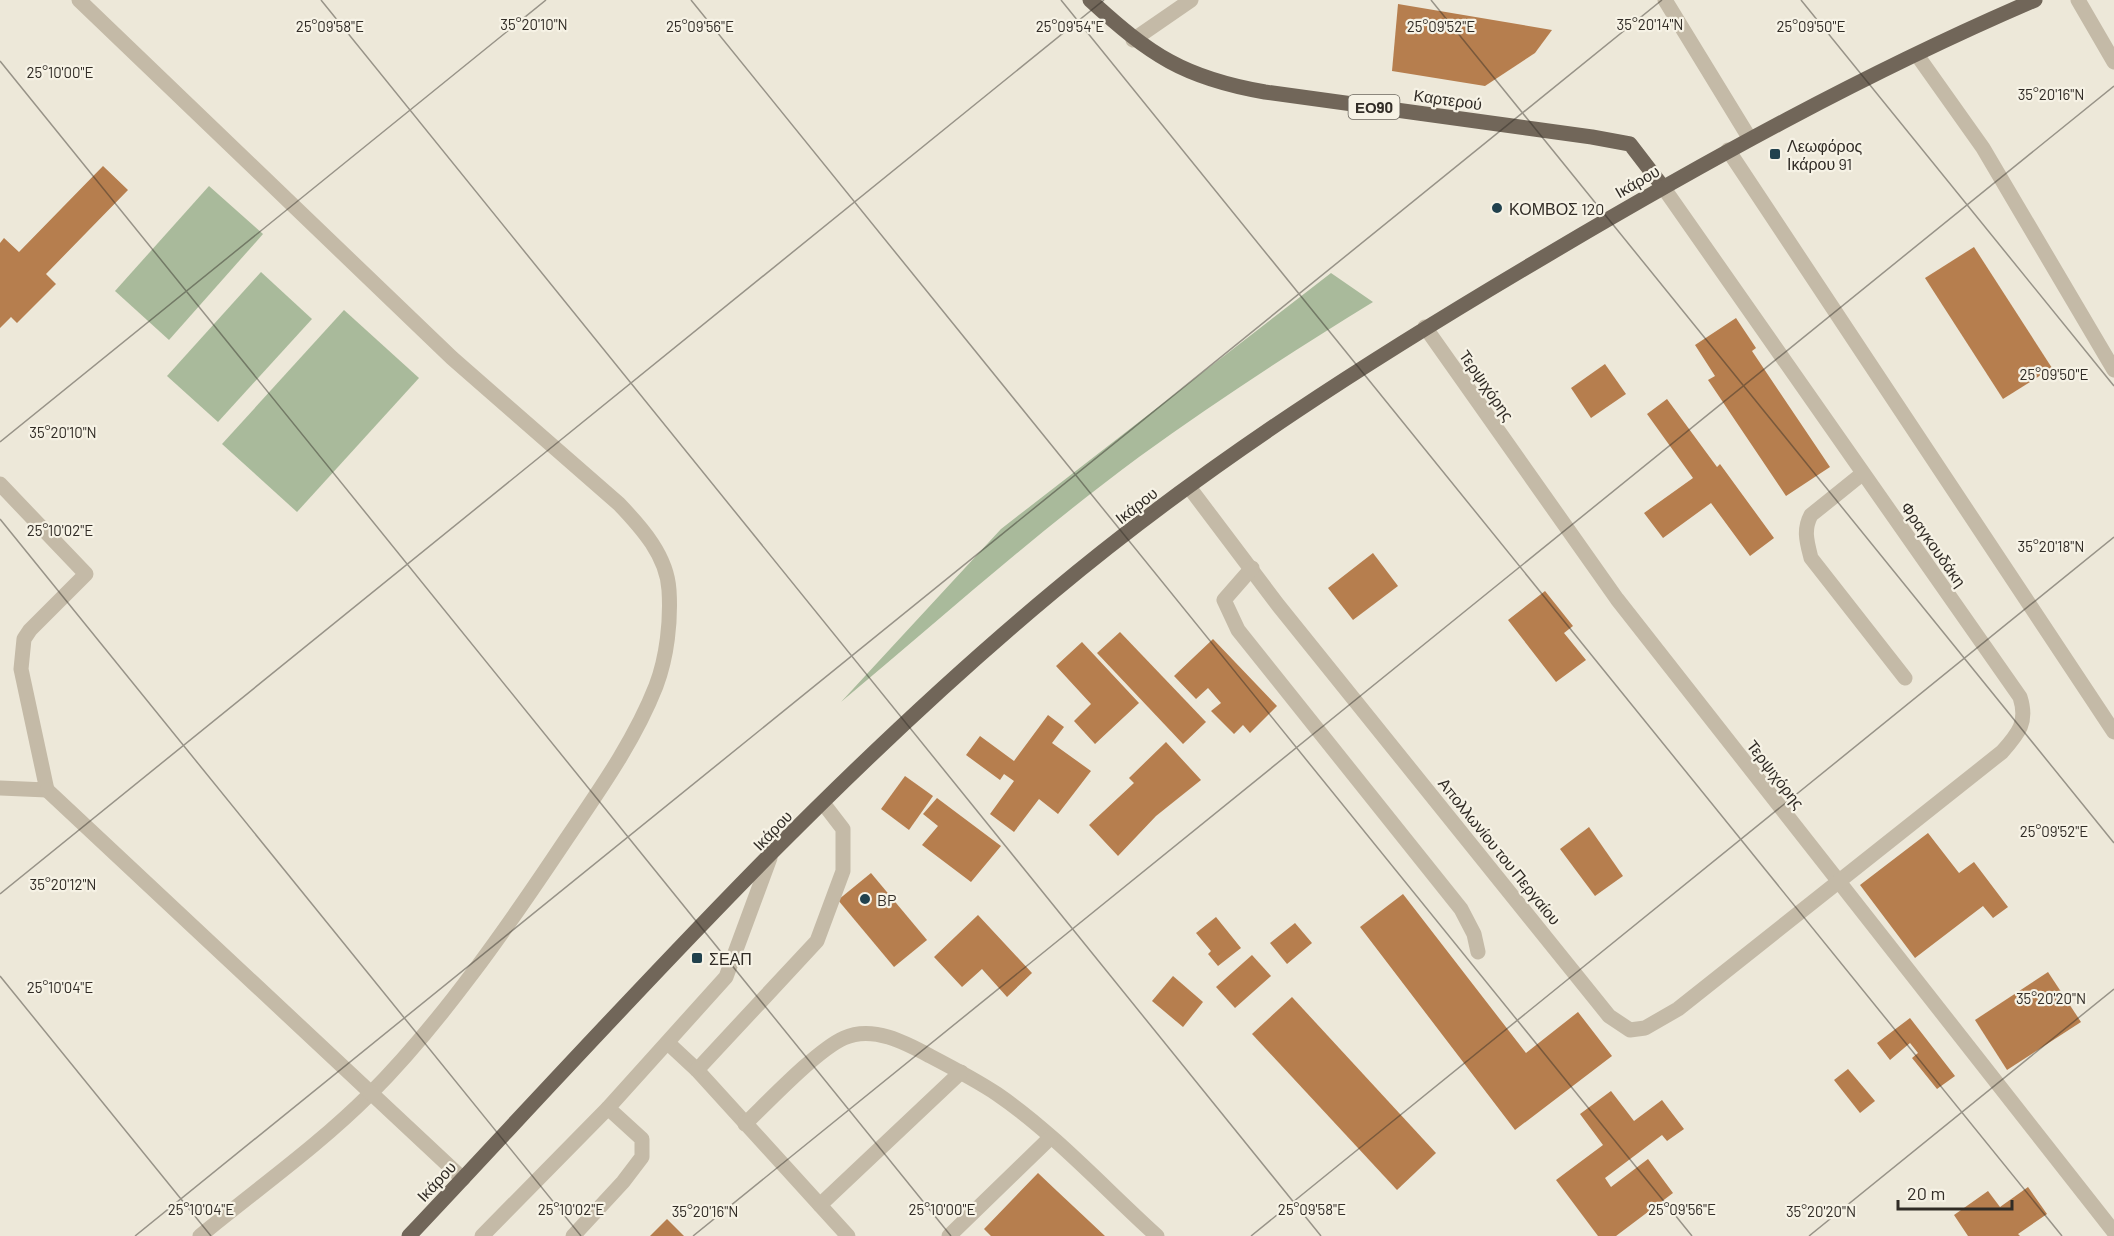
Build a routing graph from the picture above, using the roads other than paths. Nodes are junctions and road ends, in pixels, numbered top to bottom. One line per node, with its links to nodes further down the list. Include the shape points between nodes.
1 (79, 0): 30 (street, via 443,351 619,504 650,540 667,575 664,654 656,685 636,729 512,919)
2 (1090, 0): 7 (main road, Καρτερού / ΕΟ90)
3 (1191, 0): 7 (street)
4 (1665, 0): 10 (street)
5 (2035, 0): 8 (main road, Ικάρου)
6 (2078, 0): 9 (street)
7 (1133, 40): 12 (main road, Καρτερού / ΕΟ90, via 1191,74 1228,86 1630,144)
8 (1917, 55): 10 (main road, Ικάρου); 14 (street, via 1983,148)
9 (2114, 62)
10 (1750, 139): 11 (main road, Ικάρου)
11 (1728, 150): 12 (main road, Ικάρου); 20 (street)
12 (1663, 187): 13 (main road, Ικάρου); 15 (street, Φραγκουδάκη)
13 (1425, 327): 17 (main road, Ικάρου, via 1300,407); 25 (street, Τερψιχόρης, via 1617,599)
14 (2114, 370)
15 (1862, 474): 19 (street, via 1811,515 1806,535 1811,558); 25 (street, Φραγκουδάκη, via 2020,697 2025,712 2023,726 2002,752)
16 (0, 484): 22 (street, via 86,574 30,630 22,651 21,669)
17 (1189, 487): 18 (street, Απολλωνίου του Περγαίου); 23 (main road, Ικάρου, via 1053,592)
18 (1252, 568): 25 (street, Απολλωνίου του Περγαίου, via 1610,1016 1630,1030 1646,1028 1678,1009); 26 (street, via 1224,600 1238,630 1461,909)
19 (1905, 678)
20 (2114, 732)
21 (0, 788): 22 (street)
22 (47, 790): 30 (street)
23 (823, 803): 24 (main road, Ικάρου); 28 (street, via 843,829 843,871 817,941)
24 (770, 858): 27 (street, via 726,977); 34 (main road, Ικάρου)
25 (1837, 883): 36 (street, Τερψιχόρης)
26 (1478, 952)
27 (668, 1042): 28 (street); 31 (street)
28 (697, 1070): 32 (street)
29 (961, 1072): 32 (street, via 897,1039 846,1037 826,1049); 33 (street, via 999,1096); 35 (street)
30 (371, 1093): 34 (street); 37 (street, via 328,1133)
31 (608, 1108): 39 (street); 40 (street, via 642,1138 642,1157)
32 (745, 1124): 35 (street)
33 (1050, 1138): 42 (street); 43 (street)
34 (463, 1179): 38 (main road, Ικάρου)
35 (820, 1206): 41 (street)
36 (2114, 1232)
37 (200, 1236)
38 (409, 1236)
39 (482, 1236)
40 (573, 1236)
41 (848, 1236)
42 (949, 1236)
43 (1157, 1236)

